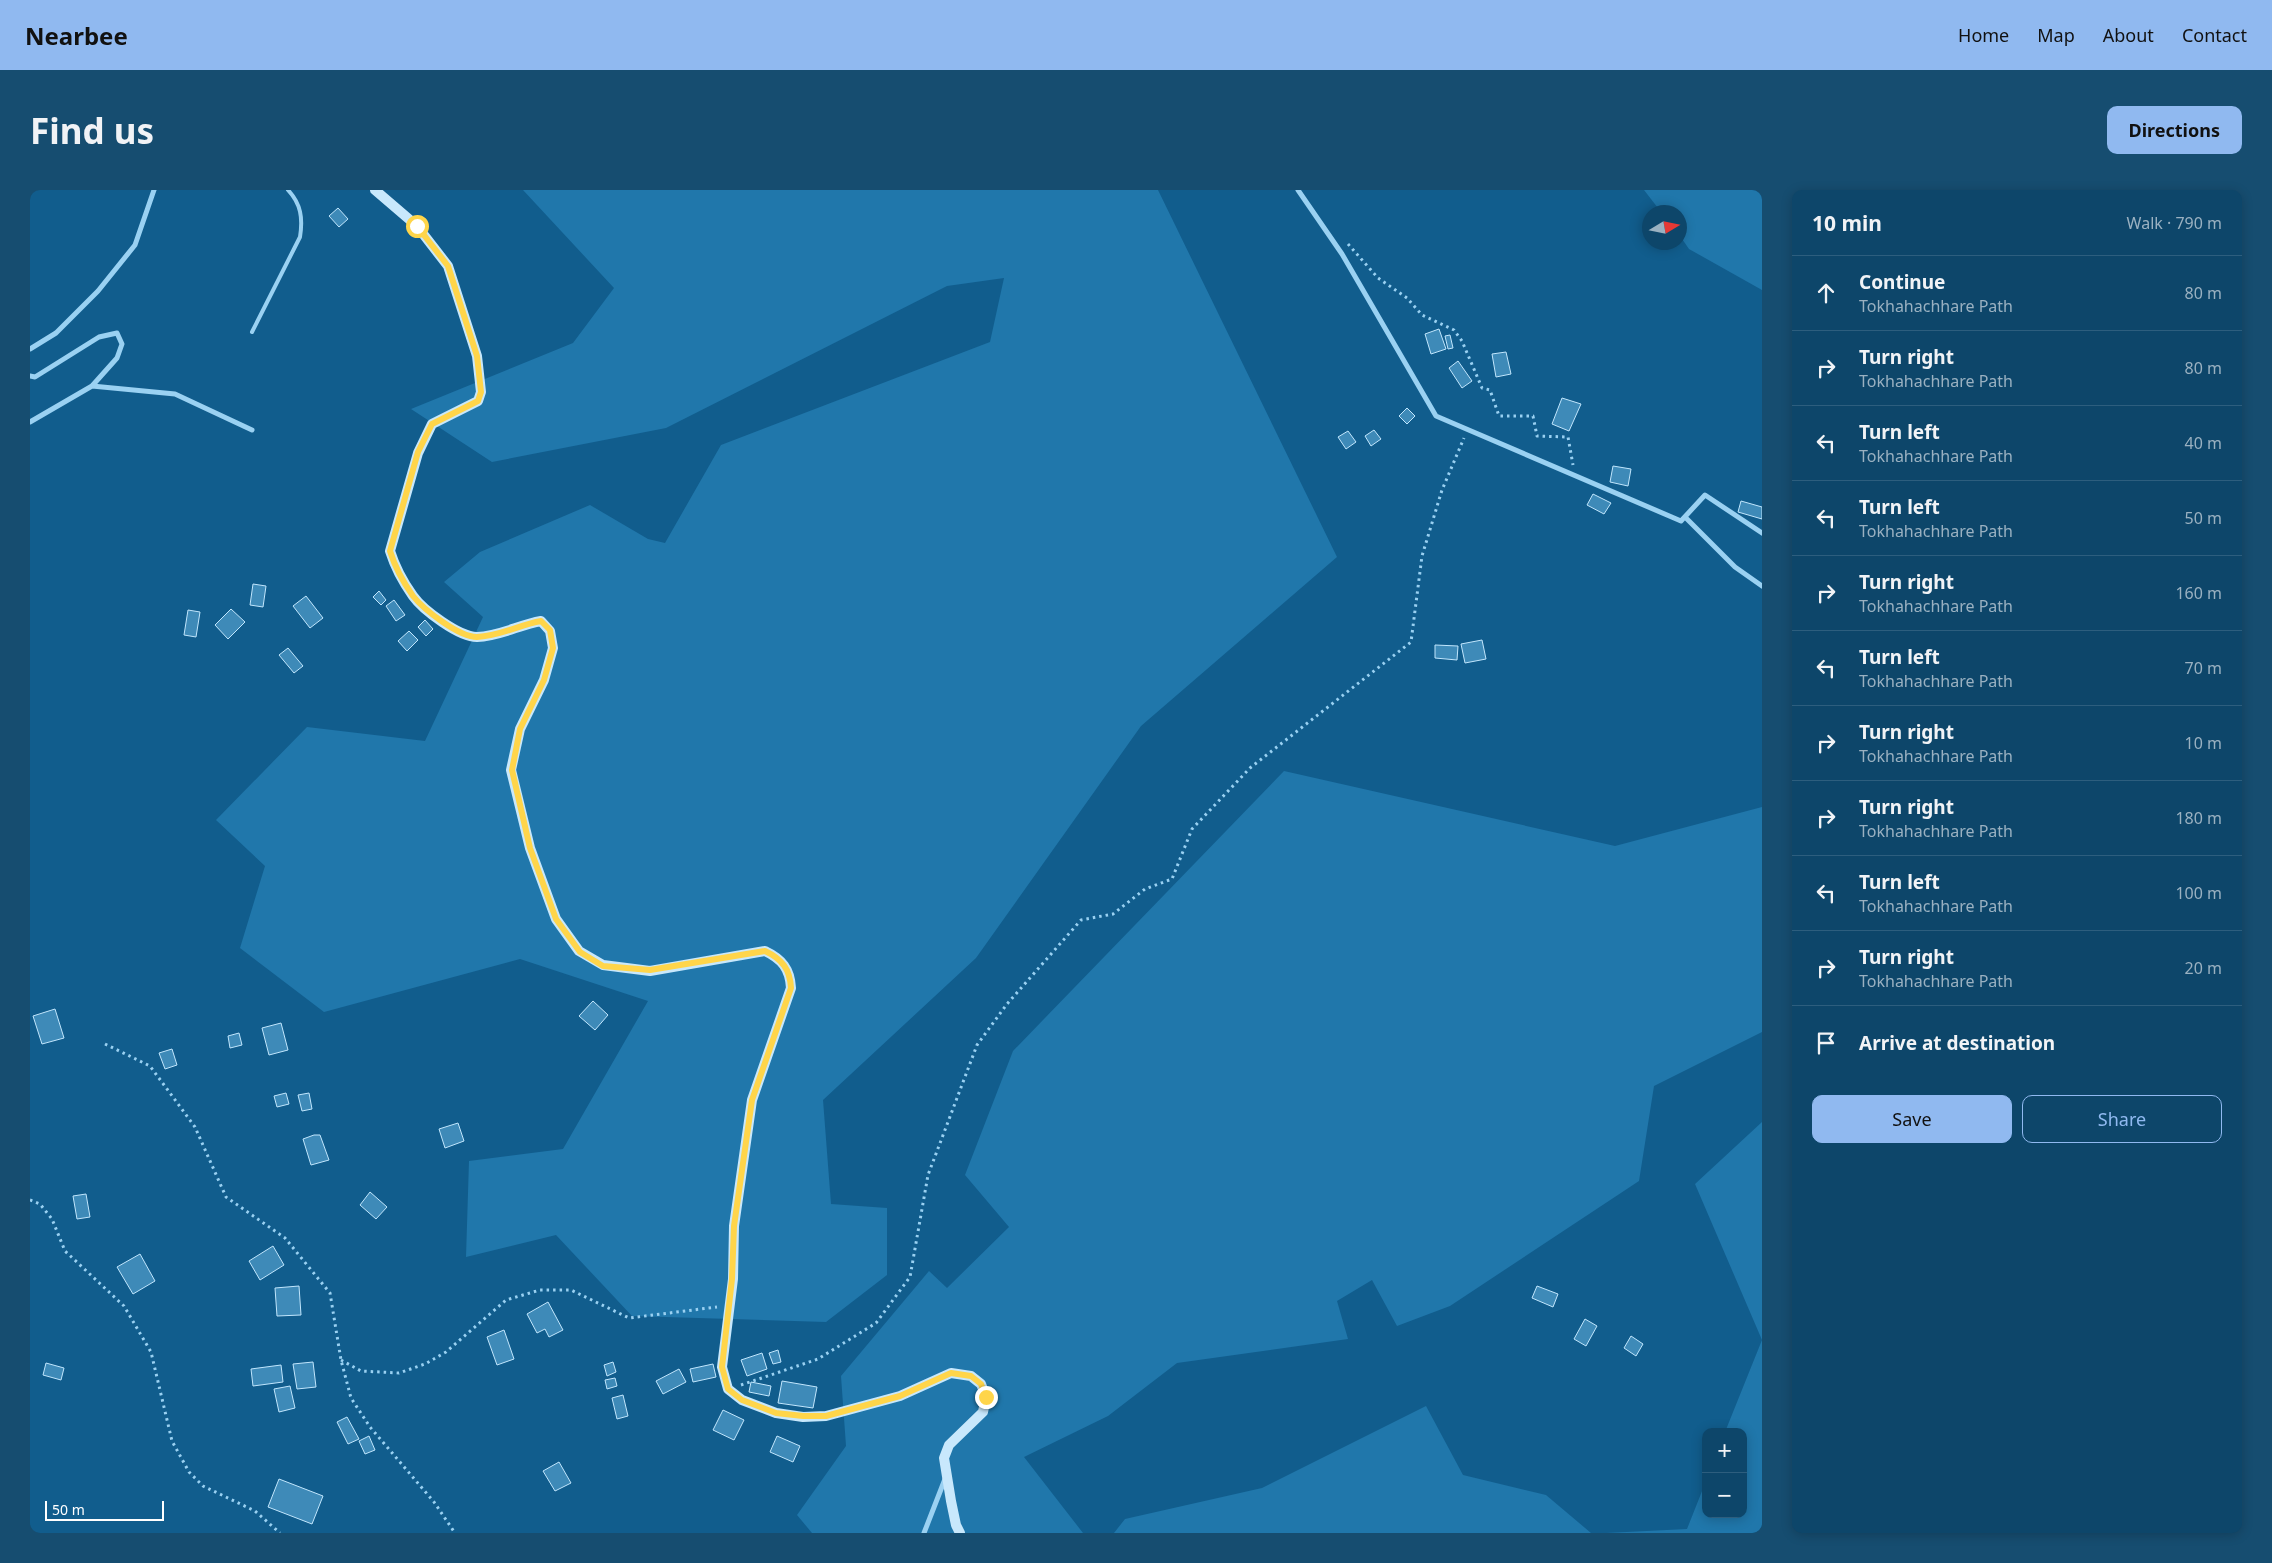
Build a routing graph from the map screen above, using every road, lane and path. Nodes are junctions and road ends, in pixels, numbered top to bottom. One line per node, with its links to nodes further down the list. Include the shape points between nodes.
1 (154, 190): 7 (street, via 135,245 98,291 56,333)
2 (288, 190): 6 (lane, via 297,200 302,222 300,236)
3 (375, 190): 19 (main road, via 417,226 448,266 477,356 481,392 478,401 432,424 418,452 390,551 395,567 414,597 451,628 474,637 488,636 541,621 550,630 553,648 544,680 520,729 512,770 530,848 556,919 580,952 603,966 650,970 765,951 779,958 790,974 791,988 752,1100 734,1226)
4 (1298, 190): 5 (street)
5 (1330, 237): 12 (street, via 1436,416); 13 (path, via 1351,245 1378,278 1407,298 1422,315 1454,330 1482,388 1490,390 1499,416 1533,416 1537,436 1568,436)
6 (252, 332)
7 (30, 349)
8 (30, 376): 9 (street, via 35,377 100,337 117,333 122,344 117,358)
9 (92, 386): 10 (street); 11 (street, via 174,394)
10 (30, 422)
11 (252, 430)
12 (1468, 430): 13 (street); 21 (path, via 1442,490 1422,556 1411,642 1250,768 1192,829 1172,880 1145,889 1113,914 1081,920 1007,1004 977,1045 928,1174 910,1277 876,1323 818,1359)
13 (1575, 476): 14 (street, via 1682,521)
14 (1685, 517): 15 (street, via 1705,495); 16 (street, via 1735,567)
15 (1762, 533)
16 (1762, 586)
17 (104, 1044): 20 (path, via 150,1066 195,1126 226,1197 285,1238 330,1293)
18 (30, 1200): 23 (path, via 40,1204 52,1220 64,1251 124,1306 147,1344 172,1441 189,1472 203,1486 255,1511)
19 (729, 1306): 20 (path, via 628,1318 571,1290 540,1290 506,1300 446,1352 425,1364 399,1373 361,1371); 21 (main road, via 722,1367)
20 (341, 1360): 24 (path, via 351,1398 370,1427 434,1502)
21 (728, 1389): 22 (main road, via 742,1400 776,1413 826,1416 900,1396 951,1373 971,1376 981,1384 986,1397 983,1412 949,1445 944,1458)
22 (947, 1474): 25 (street); 26 (main road)
23 (280, 1533)
24 (454, 1533)
25 (924, 1533)
26 (960, 1533)

